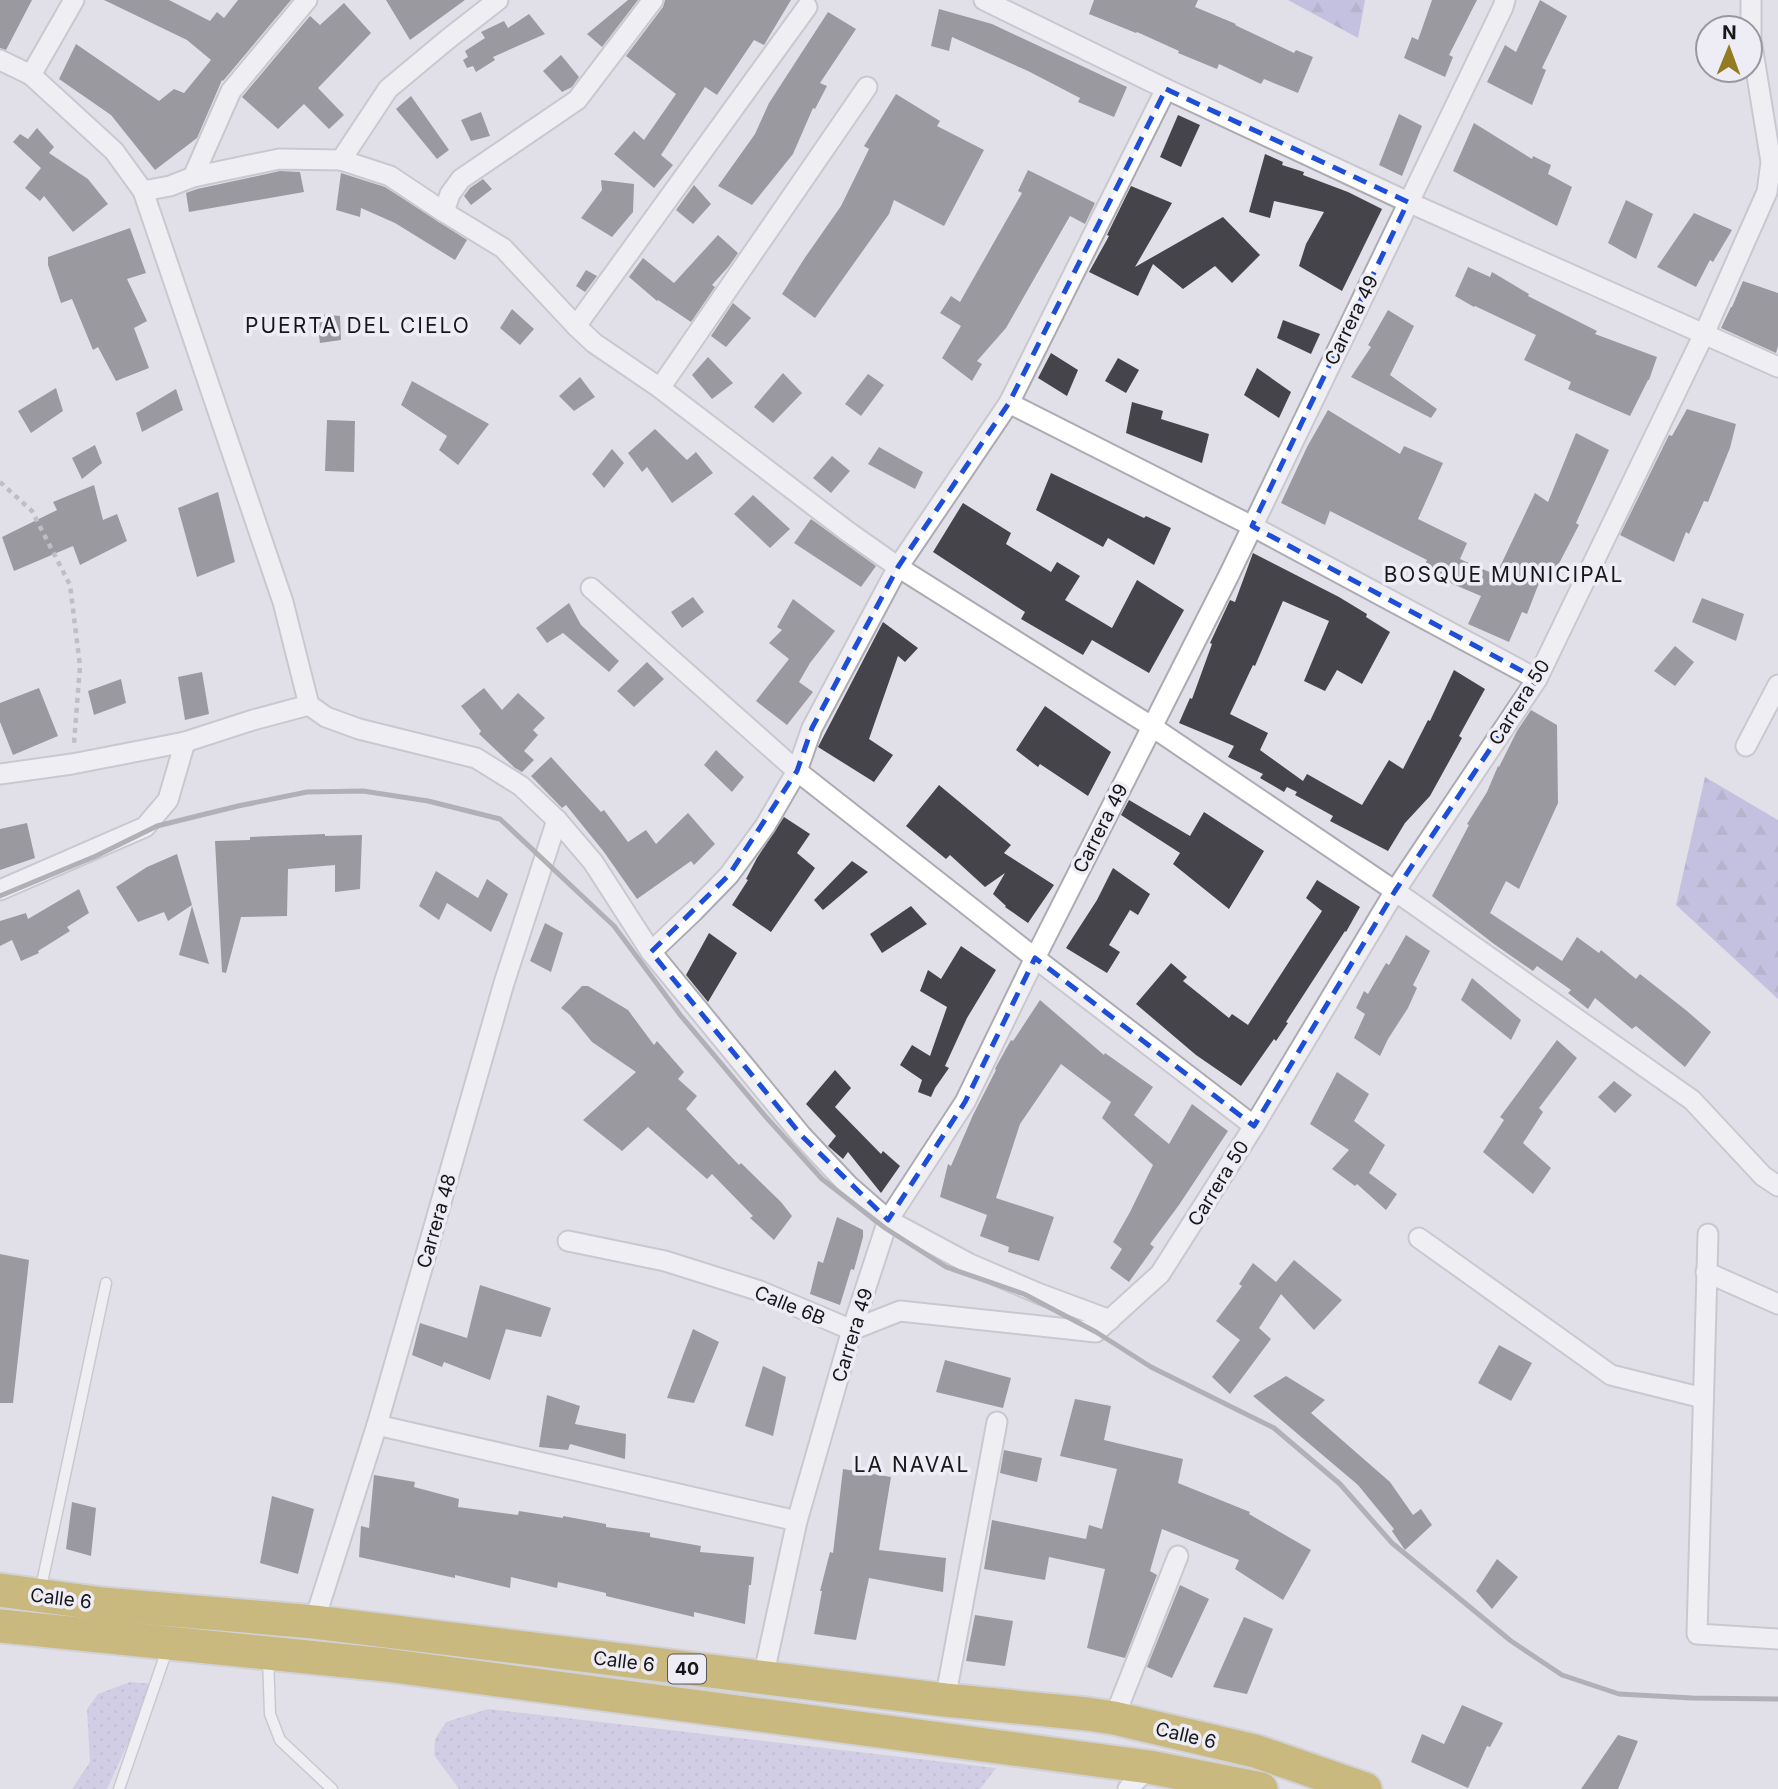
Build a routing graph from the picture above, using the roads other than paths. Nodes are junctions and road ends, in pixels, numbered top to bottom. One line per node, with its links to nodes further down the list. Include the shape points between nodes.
1 (74, 0): 10 (street)
2 (307, 0): 14 (street, via 231,91)
3 (498, 0): 13 (street, via 388,89)
4 (653, 0): 17 (street, via 577,100 461,179)
5 (984, 0): 12 (street)
6 (1505, 0): 16 (street, Carrera 49)
7 (1751, 0): 19 (street, Carrera 50, via 1751,39 1770,172 1767,192)
8 (807, 7): 18 (street)
9 (0, 60): 10 (street)
10 (31, 75): 15 (street, via 114,151)
11 (867, 87): 21 (street)
12 (1166, 89): 16 (street); 22 (street)
13 (341, 160): 14 (street, via 279,159); 17 (street, via 390,176)
14 (193, 177): 15 (street)
15 (143, 191): 28 (street, via 284,602)
16 (1408, 202): 19 (street); 23 (street, Carrera 49)
17 (444, 212): 18 (street, via 503,248)
18 (576, 326): 21 (street)
19 (1704, 334): 20 (street); 26 (street, Carrera 50)
20 (1778, 367)
21 (660, 388): 24 (street)
22 (1009, 402): 23 (street); 24 (street)
23 (1252, 526): 26 (street); 29 (street, Carrera 49)
24 (898, 567): 29 (street); 32 (street, via 811,728)
25 (591, 588): 32 (street)
26 (1537, 679): 36 (street, Carrera 50)
27 (1778, 685): 31 (street)
28 (309, 705): 30 (street); 34 (street, via 359,729 476,758 521,786)
29 (1152, 726): 36 (street); 38 (street, Carrera 49)
30 (185, 742): 33 (street); 35 (street, via 169,800 145,827)
31 (1746, 746)
32 (797, 771): 37 (street, via 729,875); 38 (street)
33 (0, 775)
34 (557, 820): 37 (street, via 593,862); 52 (street, Carrera 48, via 504,983)
35 (0, 890)
36 (1395, 891): 39 (street, Carrera 50); 40 (street, via 1692,1100 1763,1176)
37 (651, 952): 41 (street, via 802,1136)
38 (1035, 958): 39 (street); 41 (street, Carrera 49, via 965,1101)
39 (1254, 1126): 48 (street, Carrera 50, via 1160,1273)
40 (1778, 1186)
41 (888, 1220): 48 (street); 49 (street, Carrera 49)
42 (1707, 1234): 45 (street)
43 (1419, 1238): 50 (street, via 1611,1375)
44 (568, 1241): 49 (street, Calle 6B, via 665,1261 760,1292)
45 (1706, 1272): 47 (street); 50 (street)
46 (106, 1283): 56 (lane)
47 (1778, 1304)
48 (1103, 1326): 49 (street, via 900,1311)
49 (852, 1330): 53 (street, Carrera 49)
50 (1703, 1398): 59 (street, via 1697,1634)
51 (997, 1422): 63 (street)
52 (377, 1425): 53 (street); 57 (street, Carrera 48)
53 (797, 1521): 62 (street, Carrera 49)
54 (1178, 1556): 64 (street)
55 (0, 1590): 56 (highway, Calle 6 / 40)
56 (39, 1595): 57 (highway, Calle 6 / 40)
57 (314, 1622): 62 (highway, Calle 6 / 40)
58 (0, 1626): 60 (highway, Calle 6 / 40)
59 (1778, 1639)
60 (169, 1643): 61 (highway, Calle 6 / 40); 66 (lane)
61 (268, 1653): 65 (highway, Calle 6 / 40, via 386,1665); 67 (lane, via 270,1714 280,1740)
62 (763, 1678): 63 (highway, Calle 6 / 40)
63 (945, 1700): 64 (highway, Calle 6 / 40)
64 (1114, 1718): 69 (highway, Calle 6 / 40, via 1255,1751)
65 (1138, 1778): 68 (highway, Calle 6 / 40)
66 (119, 1789)
67 (332, 1789)
68 (1261, 1789)
69 (1365, 1789)

